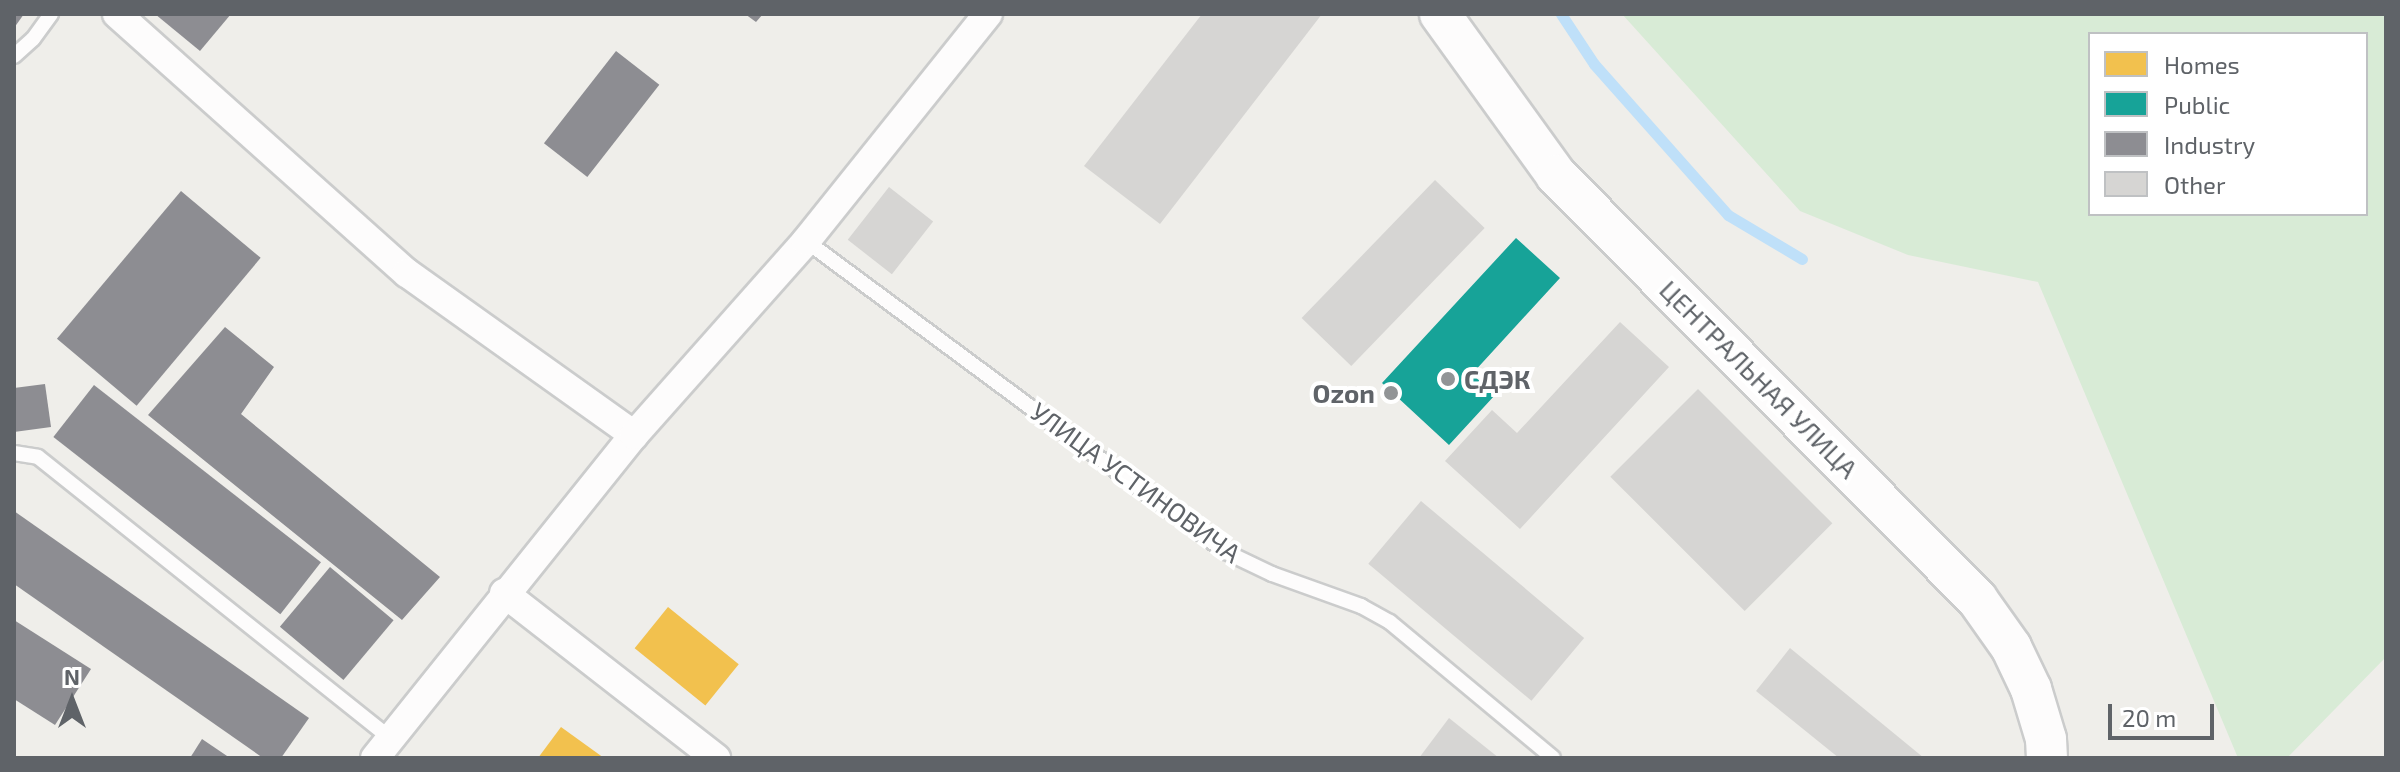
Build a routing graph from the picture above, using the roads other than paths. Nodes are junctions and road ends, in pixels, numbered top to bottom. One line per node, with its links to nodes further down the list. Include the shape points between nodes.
1 (51, 14): 5 (lane)
2 (117, 14): 7 (street, via 407,273)
3 (988, 14): 6 (street)
4 (1440, 14): 13 (street, ЦЕНТРАЛЬНАЯ УЛИЦА, via 1556,175 1977,599 2011,647 2031,689)
5 (14, 56)
6 (806, 241): 7 (street); 12 (lane, УЛИЦА УСТИНОВИЧА, via 1226,552 1390,622)
7 (634, 435): 9 (street)
8 (14, 453): 10 (lane, via 38,457)
9 (504, 593): 10 (street); 11 (street)
10 (382, 748)
11 (716, 758)
12 (1553, 758)
13 (2047, 758)

